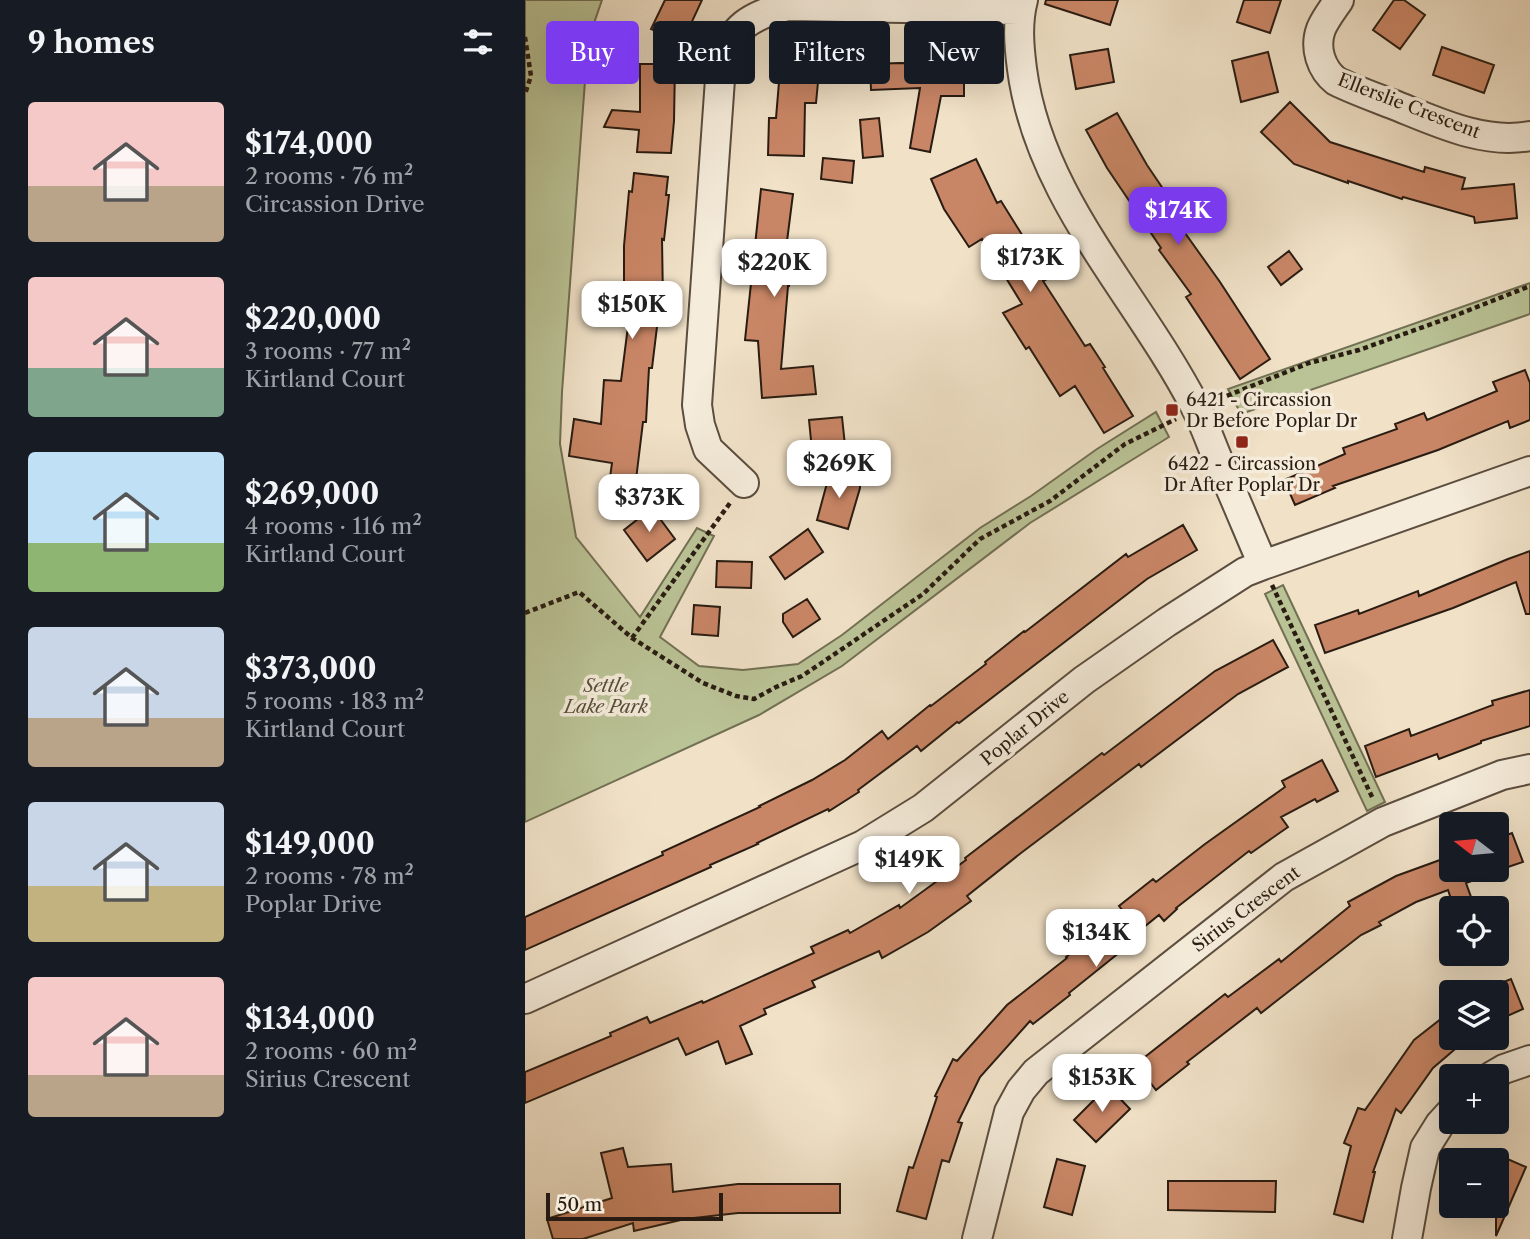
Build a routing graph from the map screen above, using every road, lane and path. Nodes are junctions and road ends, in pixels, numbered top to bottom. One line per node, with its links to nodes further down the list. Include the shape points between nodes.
1 (1339, 0): 5 (street, Ellerslie Crescent, via 1324,22 1318,43 1323,65 1336,81 1475,134)
2 (1021, 5): 7 (street, via 1024,87 1045,156 1093,244); 9 (street, via 788,6 749,20 728,43 721,65 697,405 708,449)
3 (525, 37): 4 (path, via 531,76)
4 (525, 94)
5 (1530, 136)
6 (1530, 286): 7 (path)
7 (1196, 408): 10 (street); 12 (path, via 1125,444 1050,501 980,540 923,594 811,670 754,699 703,683)
8 (1530, 471): 10 (street, Poplar Drive)
9 (744, 483): 12 (path)
10 (1263, 565): 14 (path); 15 (street, Poplar Drive, via 1167,622 1084,680 923,808 863,845)
11 (525, 614): 12 (path, via 579,592)
12 (632, 638)
13 (1530, 769): 14 (street, Sirius Crescent, via 1502,775)
14 (1383, 822): 19 (street, Sirius Crescent, via 1284,877 1036,1072 1009,1112)
15 (525, 999)
16 (1530, 1060): 17 (street)
17 (1509, 1067)
18 (1439, 1126): 20 (street, via 1425,1148)
19 (977, 1239)
20 (1407, 1239)

